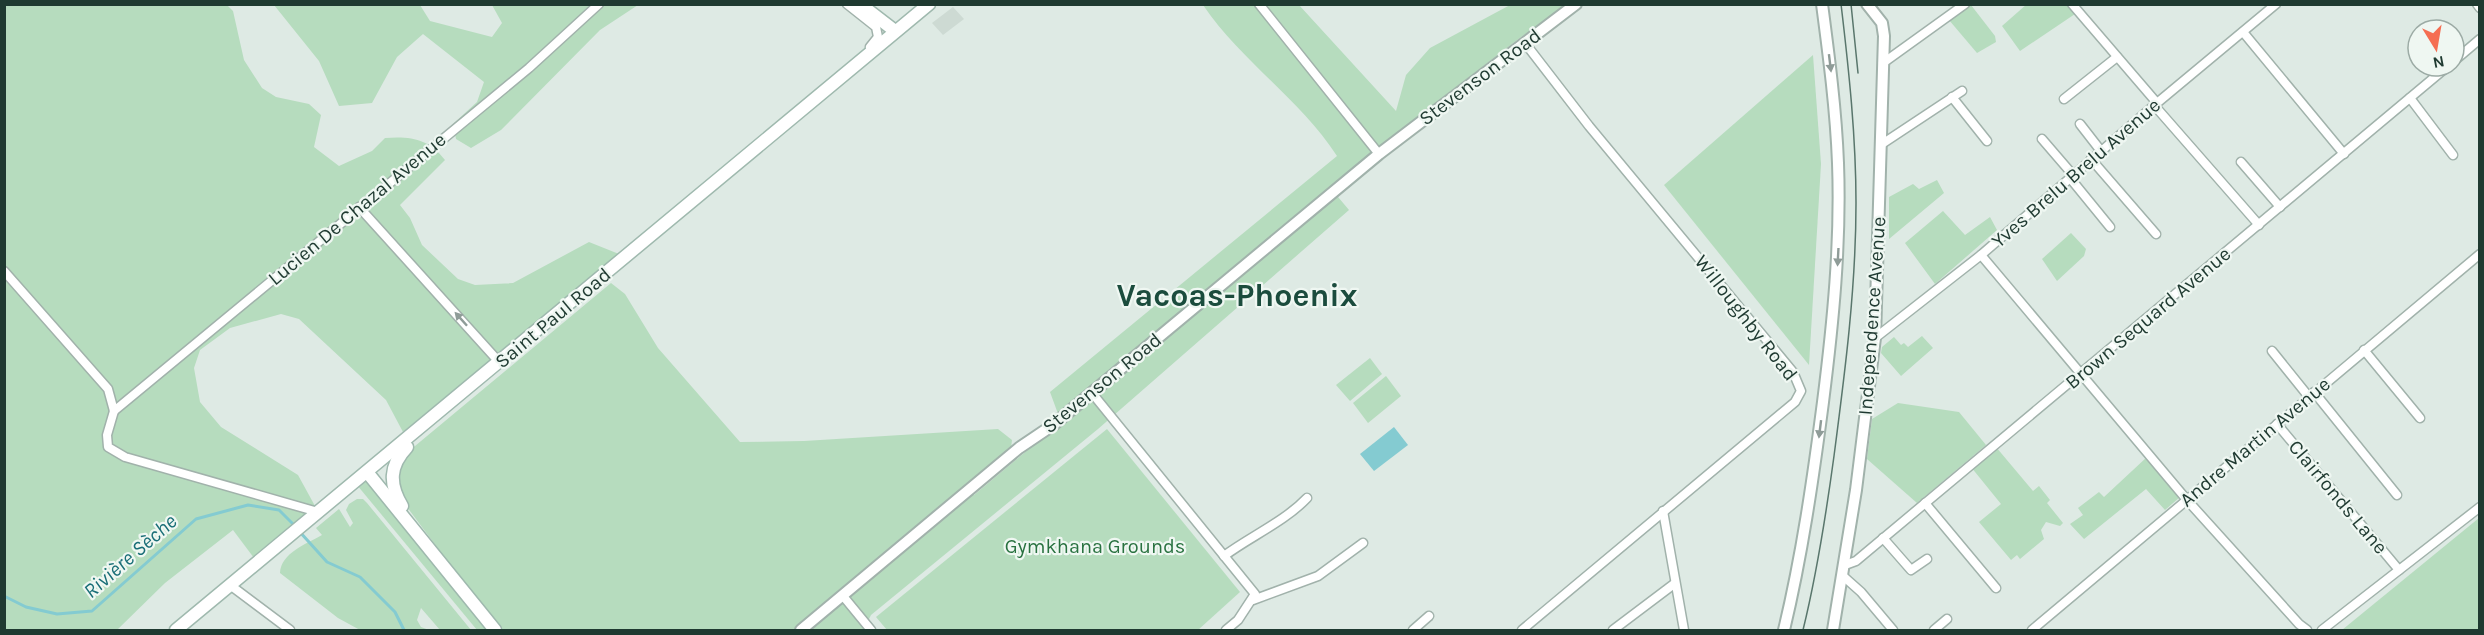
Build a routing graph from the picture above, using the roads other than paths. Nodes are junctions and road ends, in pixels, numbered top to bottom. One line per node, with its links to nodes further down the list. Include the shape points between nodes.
1 (599, 4): 39 (street, Lucien De Chazal Avenue, via 529,68)
2 (847, 4): 22 (street, via 873,23 878,37 844,68)
3 (860, 4): 14 (main road)
4 (929, 4): 14 (main road, Saint Paul Road)
5 (1259, 4): 33 (street)
6 (1576, 4): 17 (street, Stevenson Road)
7 (1822, 4): 90 (street, one-way to 90, via 1838,162 1838,255 1810,502)
8 (1867, 4): 20 (street, Independence Avenue, via 1884,29)
9 (2072, 4): 19 (street)
10 (2276, 4): 15 (street, Yves Brelu Brelu Avenue)
11 (2477, 4): 13 (street)
12 (1961, 6): 20 (street)
13 (2480, 8)
14 (895, 31): 22 (main road, Saint Paul Road)
15 (2243, 32): 27 (street, Yves Brelu Brelu Avenue); 34 (street)
16 (2480, 39): 18 (street)
17 (1525, 43): 33 (street, Stevenson Road); 64 (street, Willoughby Road, via 1799,382 1801,391 1795,402)
18 (2466, 51)
19 (2117, 57): 26 (street); 27 (street)
20 (1883, 63): 31 (street, Independence Avenue)
21 (2434, 78): 25 (street, Brown Sequard Avenue)
22 (838, 79): 50 (main road, Saint Paul Road)
23 (1962, 91): 24 (street)
24 (1952, 97): 30 (street); 31 (street)
25 (2410, 98): 34 (street, Brown Sequard Avenue); 35 (street)
26 (2064, 99)
27 (2155, 104): 32 (street, Yves Brelu Brelu Avenue); 41 (street)
28 (2080, 124): 32 (street)
29 (2042, 139): 38 (street)
30 (1987, 141)
31 (1882, 144): 47 (street, Independence Avenue)
32 (2101, 151): 36 (street, Yves Brelu Brelu Avenue)
33 (1379, 154): 52 (street, Stevenson Road)
34 (2344, 154): 40 (street, Brown Sequard Avenue)
35 (2453, 154)
36 (2091, 159): 38 (street, Yves Brelu Brelu Avenue); 43 (street)
37 (2241, 162): 40 (street)
38 (2071, 177): 42 (street); 45 (street, Yves Brelu Brelu Avenue)
39 (359, 207): 50 (street, one-way to 39); 54 (street, Lucien De Chazal Avenue)
40 (2280, 207): 41 (street, Brown Sequard Avenue)
41 (2259, 225): 51 (street, Brown Sequard Avenue)
42 (2110, 226)
43 (2156, 234)
44 (2480, 254): 48 (street, Andre Martin Avenue)
45 (1981, 255): 47 (street, Yves Brelu Brelu Avenue); 51 (street)
46 (4, 271): 54 (street, via 108,389)
47 (1875, 338): 72 (street, Independence Avenue)
48 (2364, 350): 53 (street, Andre Martin Avenue); 56 (street)
49 (2272, 351): 53 (street)
50 (500, 363): 55 (main road, Saint Paul Road)
51 (2082, 374): 61 (street); 62 (street, Brown Sequard Avenue)
52 (1092, 393): 68 (street); 76 (street, Stevenson Road)
53 (2311, 394): 57 (street, Andre Martin Avenue); 59 (street)
54 (114, 411): 65 (street, via 108,447 125,457)
55 (434, 417): 58 (main road, Saint Paul Road); 70 (main road, via 398,457 392,486)
56 (2420, 418)
57 (2277, 424): 61 (street, Andre Martin Avenue); 71 (street, Clairfonds Lane)
58 (367, 472): 65 (main road, Saint Paul Road); 70 (main road)
59 (2397, 495)
60 (1307, 498): 68 (street, via 1294,511)
61 (2187, 500): 94 (street, Andre Martin Avenue); 95 (street)
62 (1925, 503): 66 (street, Brown Sequard Avenue); 75 (street)
63 (2480, 507): 71 (street)
64 (1663, 511): 73 (street); 87 (street, Willoughby Road)
65 (318, 512): 74 (main road, Saint Paul Road)
66 (1883, 538): 69 (street, via 1911,570); 72 (street, Brown Sequard Avenue)
67 (1363, 543): 77 (street, via 1318,576)
68 (1224, 556): 77 (street, via 1256,594)
69 (1927, 559)
70 (446, 570): 82 (main road)
71 (2399, 570): 96 (street)
72 (1844, 571): 91 (street, Independence Avenue); 92 (street)
73 (1674, 584): 88 (street); 89 (street)
74 (230, 585): 80 (main road, Saint Paul Road); 81 (street)
75 (1996, 588)
76 (843, 596): 83 (street, Stevenson Road); 84 (street)
77 (1252, 600): 85 (street)
78 (1429, 616): 86 (street)
79 (1947, 619): 93 (street)
80 (177, 630)
81 (290, 630)
82 (495, 630)
83 (801, 630)
84 (871, 630)
85 (1226, 630)
86 (1413, 630)
87 (1522, 630)
88 (1613, 630)
89 (1684, 630)
90 (1784, 630)
91 (1833, 630)
92 (1893, 630)
93 (1934, 630)
94 (2032, 630)
95 (2307, 630)
96 (2322, 630)

